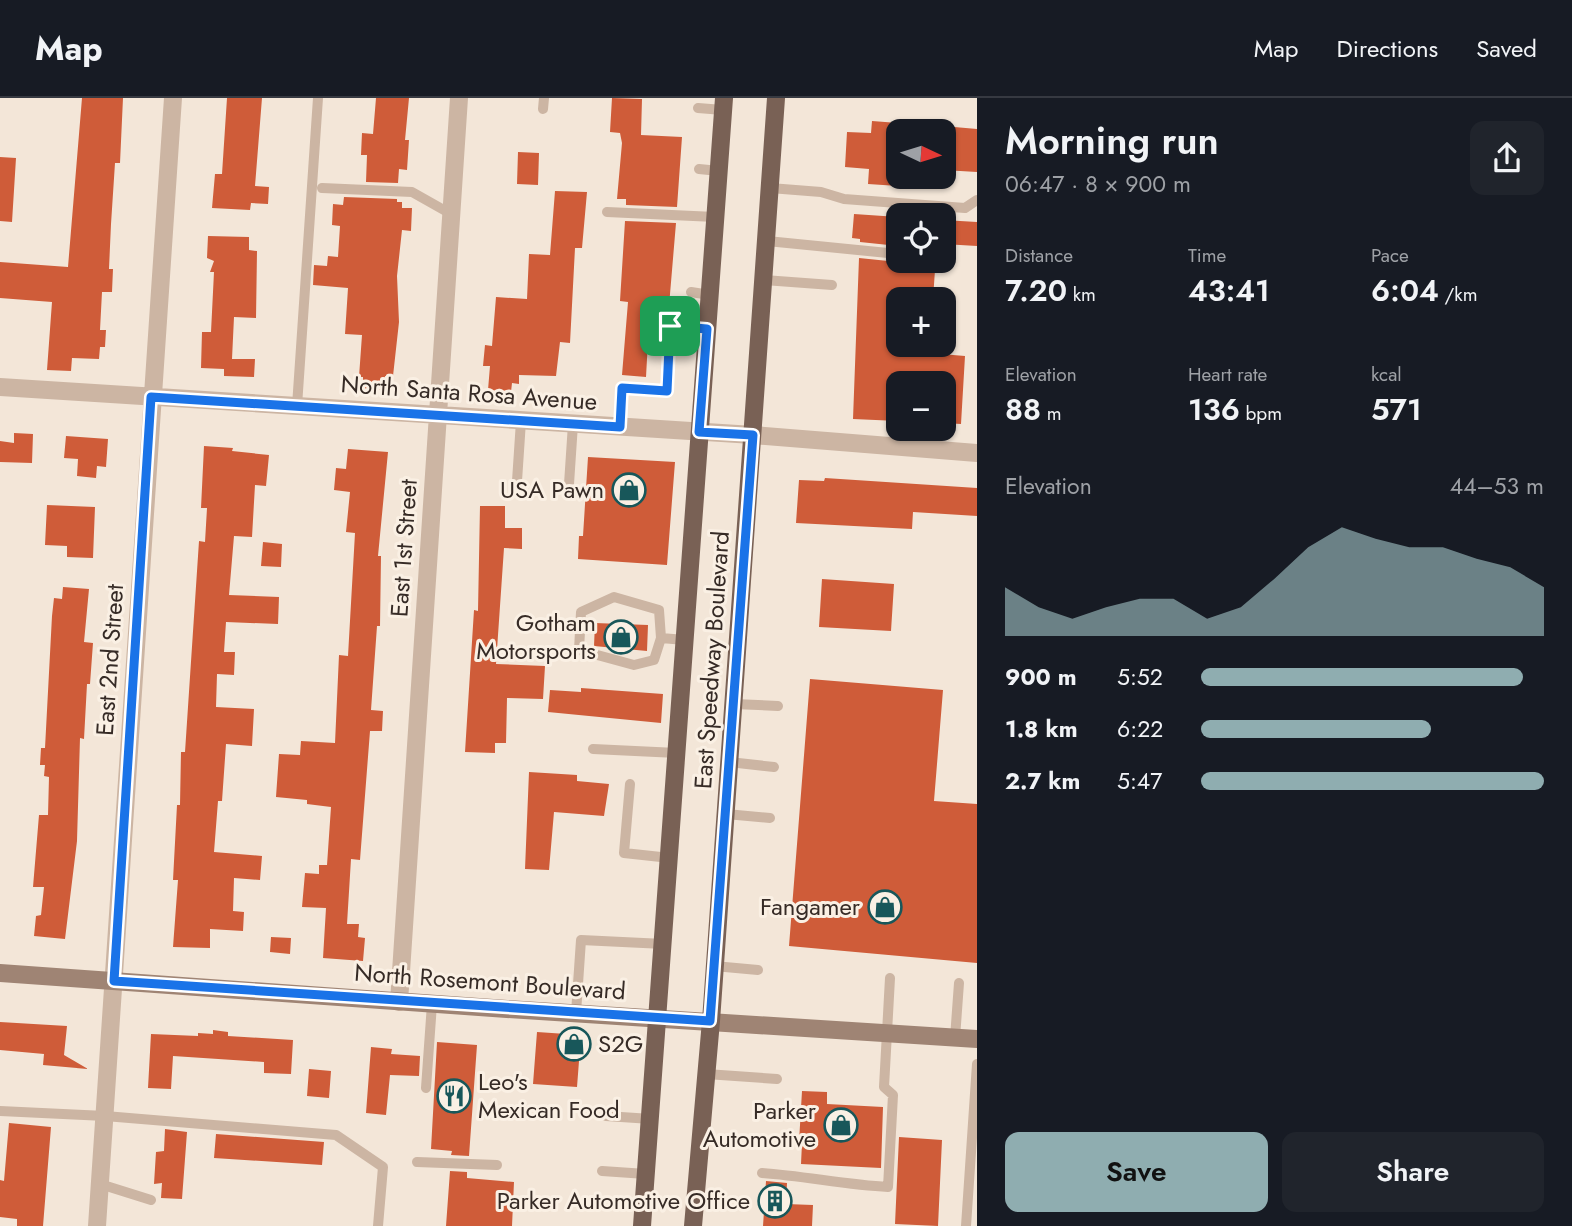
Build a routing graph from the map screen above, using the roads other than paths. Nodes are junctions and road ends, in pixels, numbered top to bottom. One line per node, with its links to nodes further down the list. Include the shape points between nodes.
1 (173, 98): 23 (street, East 2nd Street)
2 (318, 98): 24 (lane)
3 (459, 98): 13 (street, East 1st Street)
4 (776, 98): 10 (main road, East Speedway Boulevard)
5 (724, 104): 6 (lane); 8 (main road, East Speedway Boulevard)
6 (698, 108)
7 (699, 169): 8 (lane)
8 (719, 171): 14 (main road, East Speedway Boulevard)
9 (322, 188): 13 (lane, via 412,192)
10 (770, 188): 11 (lane, via 965,208); 15 (main road, East Speedway Boulevard)
11 (977, 200)
12 (607, 212): 14 (lane)
13 (451, 214): 25 (street, East 1st Street)
14 (715, 217): 20 (main road, East Speedway Boulevard)
15 (767, 241): 16 (lane); 17 (main road, East Speedway Boulevard)
16 (886, 253)
17 (764, 280): 18 (lane); 30 (main road, East Speedway Boulevard)
18 (832, 285)
19 (691, 292): 20 (lane)
20 (709, 295): 21 (main road, East Speedway Boulevard)
21 (707, 329): 28 (lane, via 670,326 667,391 622,388); 29 (main road, East Speedway Boulevard)
22 (0, 387): 23 (street, North Santa Rosa Avenue)
23 (151, 397): 24 (street, North Santa Rosa Avenue); 51 (street, East 2nd Street)
24 (297, 407): 25 (street, North Santa Rosa Avenue)
25 (437, 415): 26 (street, North Santa Rosa Avenue); 53 (street, East 1st Street)
26 (521, 421): 27 (street, North Santa Rosa Avenue); 32 (lane)
27 (573, 424): 28 (street, North Santa Rosa Avenue); 33 (lane)
28 (620, 427): 29 (street, North Santa Rosa Avenue)
29 (699, 432): 30 (street, North Santa Rosa Avenue); 35 (main road, East Speedway Boulevard)
30 (753, 435): 31 (street, North Santa Rosa Avenue); 36 (main road, East Speedway Boulevard)
31 (977, 453)
32 (517, 481)
33 (569, 484)
34 (661, 638): 34 (lane, via 654,660 634,665 579,650 581,612 614,597 659,610); 35 (lane)
35 (685, 640): 39 (main road, East Speedway Boulevard)
36 (734, 704): 37 (lane); 40 (main road, East Speedway Boulevard)
37 (778, 706)
38 (593, 749): 39 (lane)
39 (677, 753): 45 (main road, East Speedway Boulevard)
40 (729, 762): 41 (lane); 43 (main road, East Speedway Boulevard)
41 (774, 767)
42 (630, 784): 45 (lane, via 624,853)
43 (726, 814): 44 (lane); 47 (main road, East Speedway Boulevard)
44 (770, 818)
45 (670, 858): 46 (main road, East Speedway Boulevard)
46 (664, 944): 55 (lane, via 581,940); 56 (main road, East Speedway Boulevard)
47 (714, 966): 48 (lane); 57 (main road, East Speedway Boulevard)
48 (758, 970)
49 (0, 973): 51 (street, North Rosemont Boulevard)
50 (890, 978): 58 (lane)
51 (114, 981): 53 (street, North Rosemont Boulevard); 66 (street, East 2nd Street)
52 (959, 984): 59 (lane)
53 (399, 1002): 54 (street, North Rosemont Boulevard)
54 (432, 1004): 55 (street, North Rosemont Boulevard); 64 (lane)
55 (576, 1013): 56 (street, North Rosemont Boulevard)
56 (659, 1017): 57 (street, North Rosemont Boulevard); 68 (main road, East Speedway Boulevard)
57 (710, 1021): 58 (street, North Rosemont Boulevard); 62 (main road, East Speedway Boulevard)
58 (889, 1033): 59 (street, North Rosemont Boulevard); 72 (lane, via 884,1087 893,1095 888,1187)
59 (955, 1038): 60 (street, North Rosemont Boulevard)
60 (977, 1038)
61 (977, 1064): 80 (lane)
62 (706, 1074): 63 (lane); 79 (main road, East Speedway Boulevard)
63 (777, 1079)
64 (426, 1088)
65 (0, 1111): 66 (lane)
66 (105, 1116): 74 (street, East 2nd Street); 77 (lane, via 337,1135 383,1167)
67 (606, 1116): 68 (lane)
68 (651, 1119): 73 (main road, East Speedway Boulevard)
69 (417, 1161): 70 (lane)
70 (497, 1165)
71 (602, 1171): 73 (lane)
72 (762, 1173)
73 (646, 1174): 78 (main road, East Speedway Boulevard)
74 (100, 1184): 75 (lane); 76 (street, East 2nd Street)
75 (151, 1200)
76 (97, 1226)
77 (378, 1226)
78 (642, 1226)
79 (693, 1226)
80 (966, 1226)

